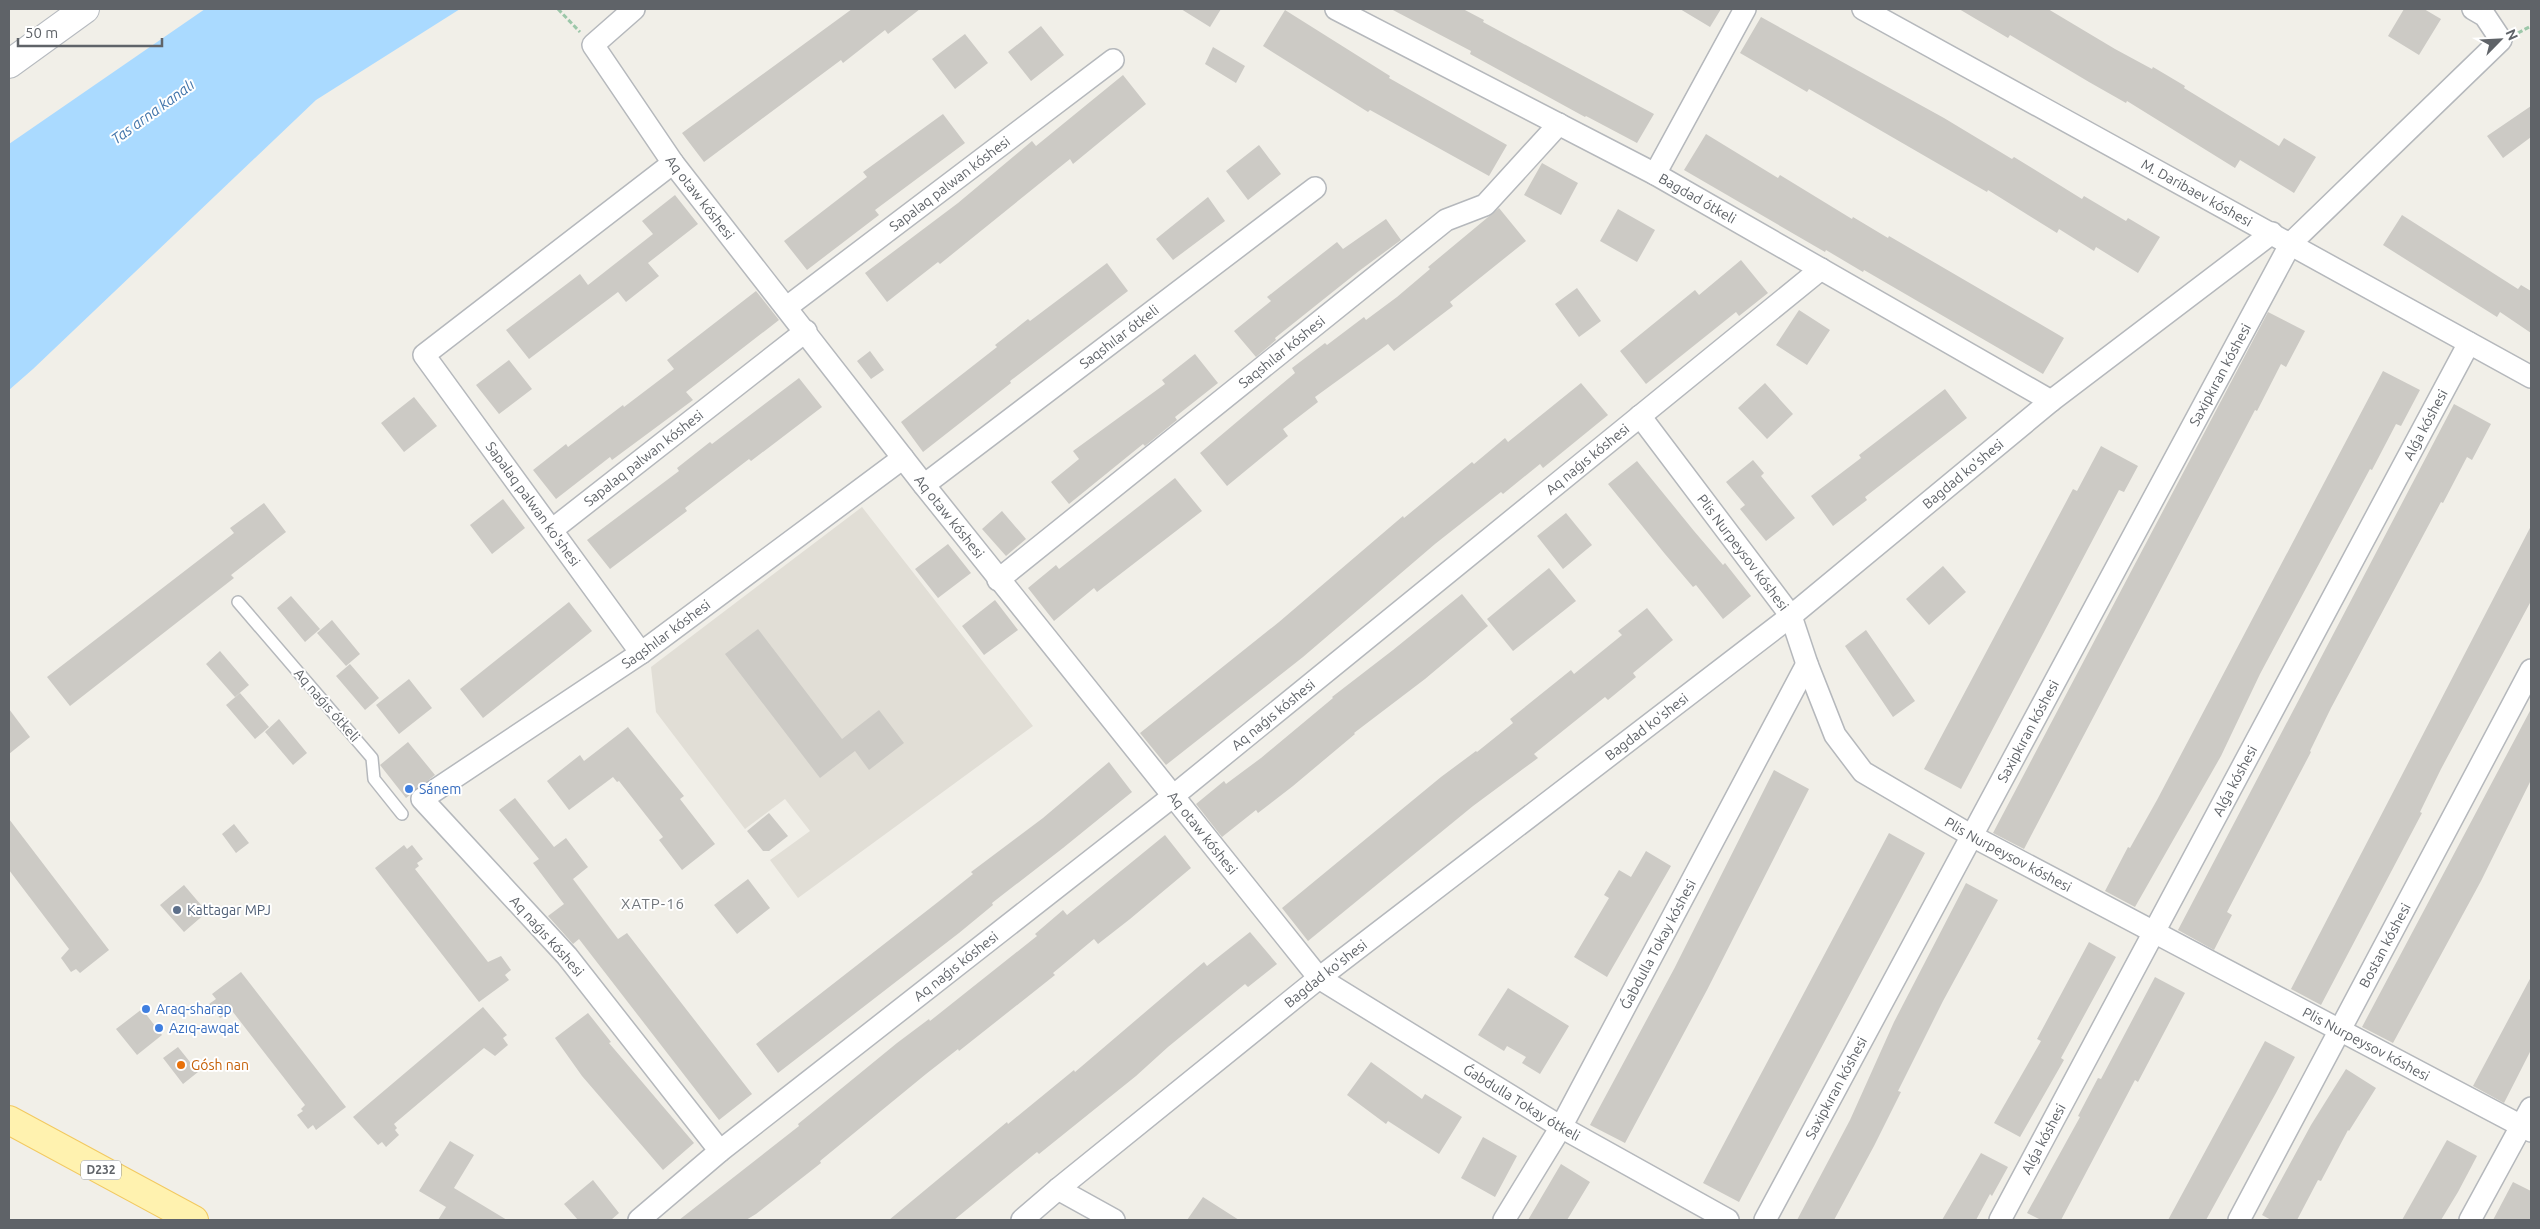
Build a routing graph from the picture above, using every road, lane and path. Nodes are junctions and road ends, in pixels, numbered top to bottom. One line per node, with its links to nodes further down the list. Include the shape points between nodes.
1 (85, 9): 10 (street)
2 (558, 9): 8 (path)
3 (634, 9): 8 (street)
4 (1336, 9): 11 (street, Bagdad ótkeli)
5 (1745, 9): 13 (street)
6 (1863, 9): 15 (street, M. Daribaev kóshesi)
7 (2473, 9): 15 (street, via 2485,16 2502,40)
8 (593, 45): 12 (street, Aq otaw kóshesi)
9 (1113, 60): 17 (street, Sapalaq palwan kóshesi)
10 (9, 64)
11 (1559, 124): 13 (street, Bagdad ótkeli); 26 (street, Saqshılar kóshesi, via 1485,205 1446,220)
12 (673, 162): 17 (street, Aq otaw kóshesi); 25 (street, Sapalaq palwan ko'shesi, via 424,355)
13 (1655, 174): 16 (street, Bagdad ótkeli)
14 (1315, 188): 24 (street, Saqshılar ótkeli)
15 (2282, 238): 19 (street, M. Daribaev kóshesi); 21 (street, Bagdad ko'shesi); 35 (street, Saxipkıran kóshesi)
16 (1821, 269): 21 (street, Bagdad ótkeli); 22 (street, Aq naǵıs kóshesi)
17 (787, 307): 18 (street, Aq otaw kóshesi)
18 (806, 331): 23 (street, Aq otaw kóshesi); 25 (street, Sapalaq palwan kóshesi)
19 (2469, 343): 20 (street, M. Daribaev kóshesi); 36 (street, Alǵa kóshesi)
20 (2531, 377)
21 (2051, 401): 28 (street, Bagdad ko'shesi)
22 (1640, 416): 28 (street, Plis Nurpeysov kóshesi); 32 (street, Aq naǵıs kóshesi)
23 (903, 458): 24 (street, Aq otaw kóshesi); 29 (street, Saqshılar kóshesi)
24 (924, 485): 26 (street, Aq otaw kóshesi)
25 (552, 529): 29 (street, Sapalaq palwan ko'shesi)
26 (998, 580): 32 (street, Aq otaw kóshesi)
27 (238, 602): 34 (lane, Aq naǵıs ótkeli, via 372,758 374,779)
28 (1791, 616): 30 (street, Plis Nurpeysov kóshesi); 37 (street, Bagdad ko'shesi)
29 (640, 653): 33 (street, Saqshılar kóshesi)
30 (1807, 664): 35 (street, Plis Nurpeysov kóshesi, via 1836,735 1863,772); 41 (street, Ǵabdulla Tokay kóshesi)
31 (2531, 670): 38 (street, Bostan kóshesi)
32 (1172, 797): 37 (street, Aq otaw kóshesi); 42 (street, Aq naǵıs kóshesi)
33 (422, 799): 42 (street, Aq naǵıs kóshesi, via 567,956)
34 (402, 814)
35 (1972, 836): 36 (street, Plis Nurpeysov kóshesi); 50 (street, Saxipkıran kóshesi)
36 (2154, 931): 38 (street, Plis Nurpeysov kóshesi); 51 (street, Alǵa kóshesi)
37 (1319, 978): 41 (street, Ǵabdulla Tokay ótkeli); 43 (street, Bagdad ko'shesi)
38 (2342, 1029): 40 (street, Plis Nurpeysov kóshesi); 52 (street, Bostan kóshesi)
39 (9, 1120): 44 (main road, D232)
40 (2528, 1122): 53 (street)
41 (1561, 1127): 48 (street, Ǵabdulla Tokay kóshesi); 49 (street, Ǵabdulla Tokay ótkeli)
42 (720, 1151): 45 (street, Aq naǵıs kóshesi)
43 (1058, 1189): 46 (street, Bagdad ko'shesi); 47 (street)
44 (194, 1220)
45 (640, 1220)
46 (1022, 1220)
47 (1114, 1220)
48 (1504, 1220)
49 (1728, 1220)
50 (1765, 1220)
51 (2000, 1220)
52 (2239, 1220)
53 (2470, 1220)

